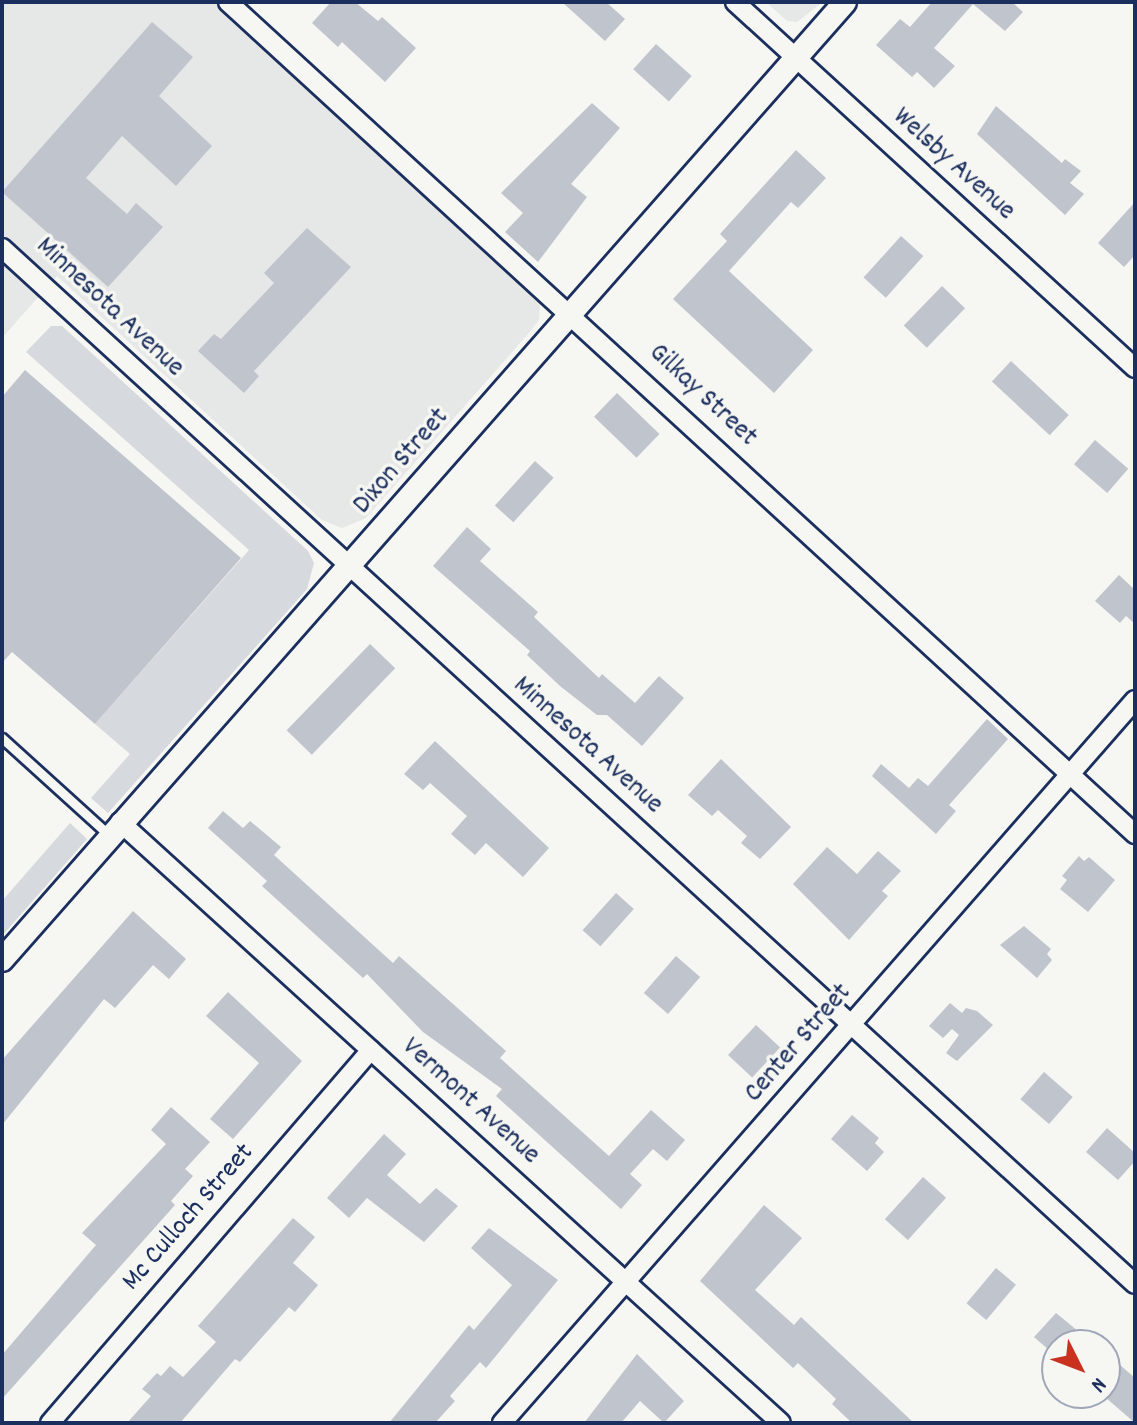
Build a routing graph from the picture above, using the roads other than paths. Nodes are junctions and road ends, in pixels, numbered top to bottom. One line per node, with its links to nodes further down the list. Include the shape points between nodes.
1 (228, 2): 6 (street, Gilkay Street)
2 (735, 2): 4 (street, Welsby Avenue)
3 (845, 2): 4 (street, Dixon Street)
4 (795, 58): 6 (street, Dixon Street); 7 (street, Welsby Avenue)
5 (2, 248): 8 (street, Minnesota Avenue)
6 (572, 314): 8 (street, Dixon Street); 11 (street, Gilkay Street)
7 (1135, 368)
8 (350, 568): 12 (street, Dixon Street); 15 (street, Minnesota Avenue)
9 (1135, 700): 11 (street, Center Street)
10 (2, 738): 12 (lane)
11 (1071, 775): 13 (street, Gilkay Street); 15 (street, Center Street)
12 (115, 828): 14 (street, Dixon Street); 16 (street, Vermont Avenue)
13 (1135, 834)
14 (2, 960)
15 (852, 1026): 17 (street, Center Street); 18 (street, Minnesota Avenue)
16 (371, 1050): 17 (street, Vermont Avenue); 19 (street, Mc Culloch Street)
17 (625, 1282): 20 (street, Center Street); 21 (street, Vermont Avenue)
18 (1135, 1284)
19 (50, 1423)
20 (502, 1423)
21 (781, 1423)

